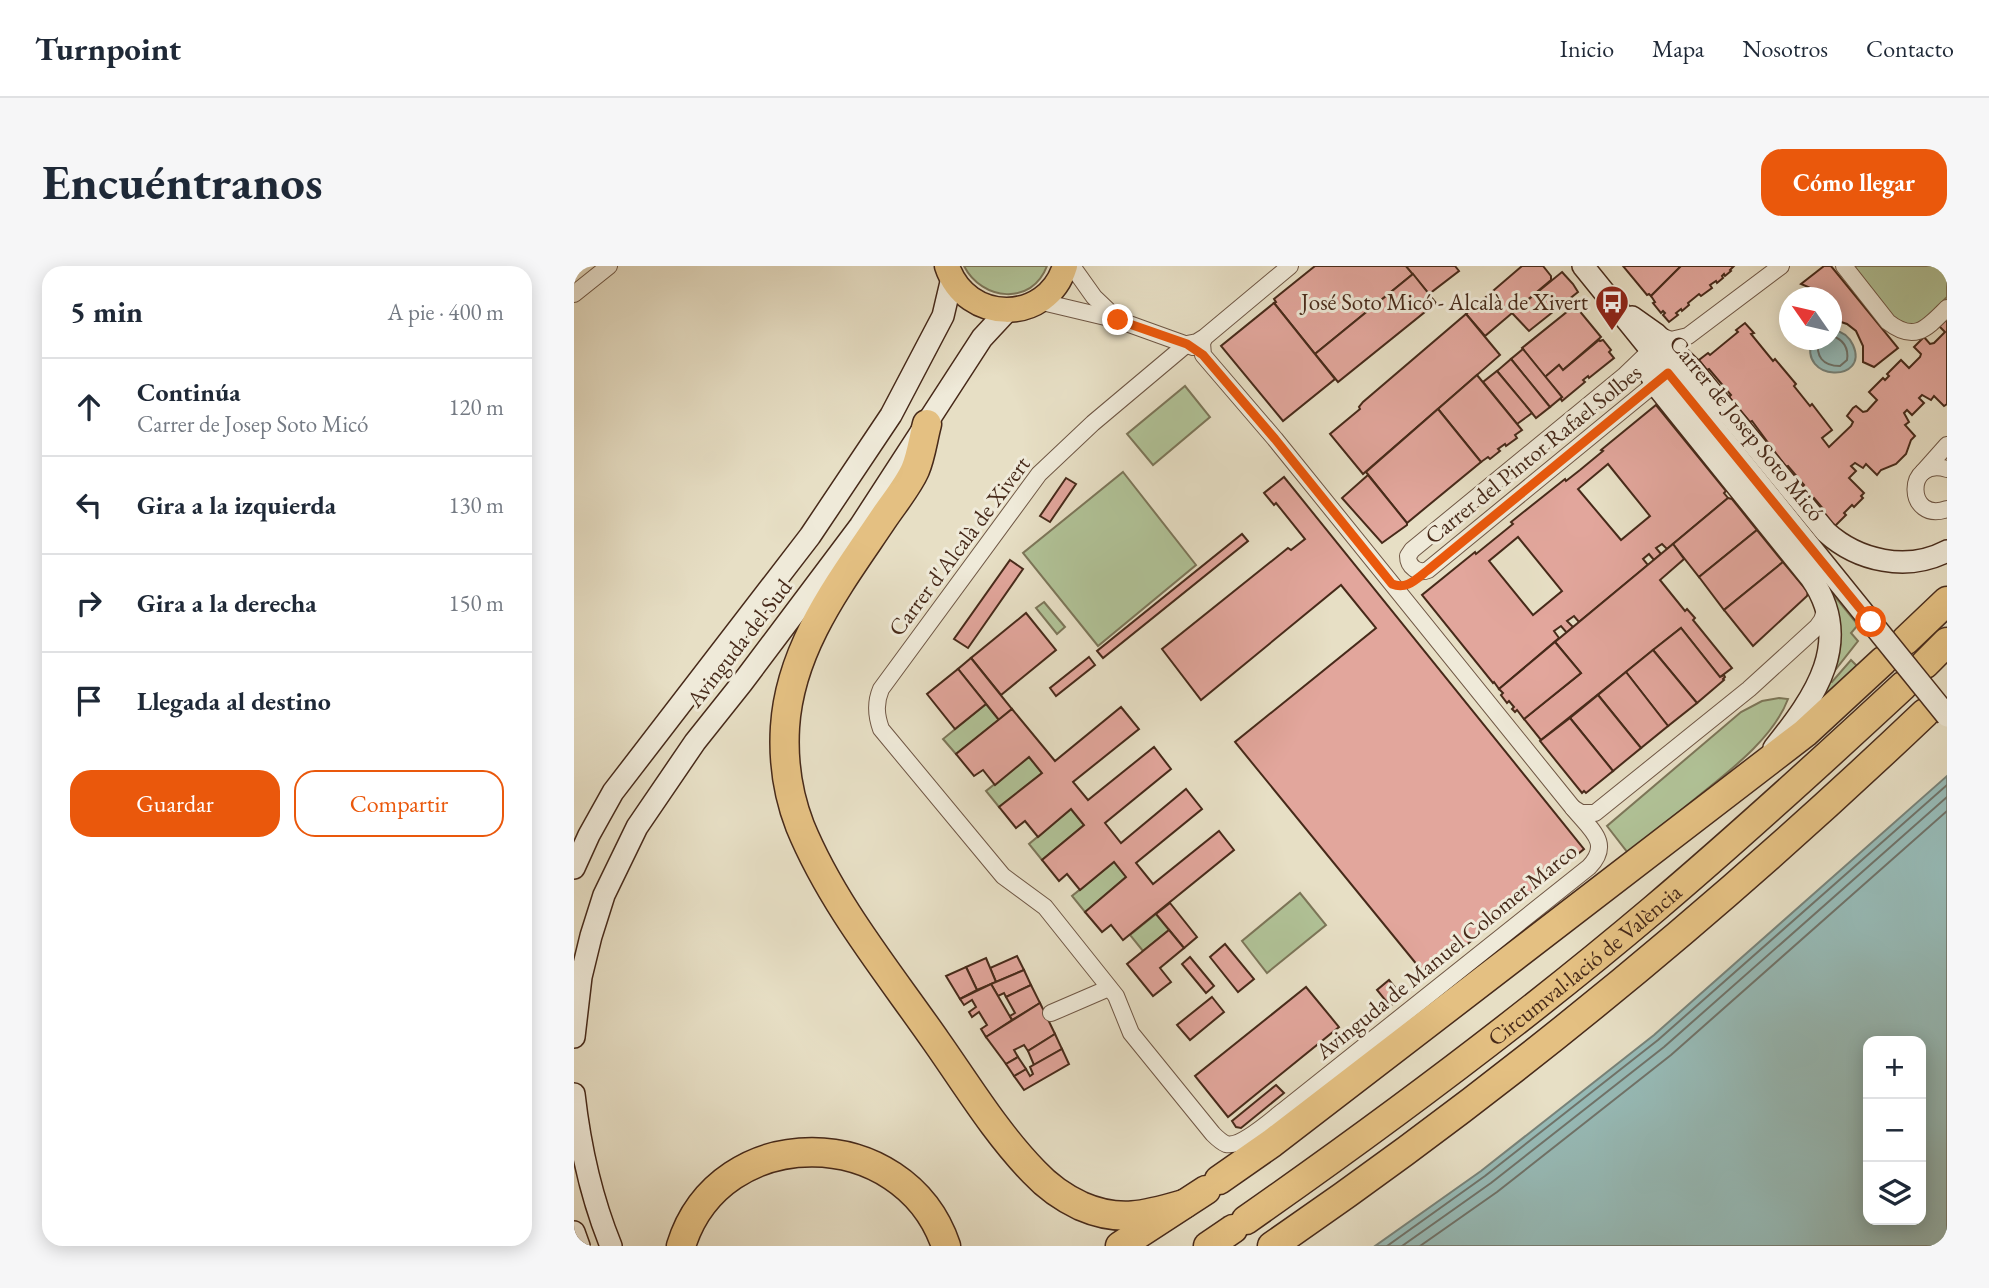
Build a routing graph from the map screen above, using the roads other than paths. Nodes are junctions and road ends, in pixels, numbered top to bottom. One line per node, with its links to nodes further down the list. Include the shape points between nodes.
1 (1065, 266): 10 (main road, via 1057,283)
2 (1072, 266): 13 (street)
3 (1290, 266): 14 (street, Carrer d'Alcalà de Xivert)
4 (1583, 266): 15 (main road, Carrer de Josep Soto Micó)
5 (1781, 266): 15 (street, via 1688,337)
6 (1844, 266): 11 (street, via 1888,322 1905,332 1923,330)
7 (605, 267): 9 (street)
8 (946, 271): 12 (main road, via 978,304); 38 (main road, Avinguda del Sud, via 943,316 891,415 810,536 613,792)
9 (574, 294)
10 (1038, 301): 12 (main road); 13 (street)
11 (1947, 308)
12 (1008, 310): 19 (main road, Avinguda del Sud, via 982,338)
13 (1118, 320): 16 (street)
14 (1205, 337): 16 (street, Carrer d'Alcalà de Xivert); 17 (street)
15 (1653, 342): 18 (main road, via 1650,373); 24 (street, Carrer del Pintor Rafael Solbes, via 1624,376); 25 (main road, Carrer de Josep Soto Micó, via 1692,369 1835,541 1856,552 1897,562)
16 (1187, 344): 17 (street); 39 (street, Carrer d'Alcalà de Xivert, via 1039,474 878,696 876,715 881,729 1003,876 1045,907)
17 (1203, 355): 27 (street)
18 (1661, 378): 26 (street, Carrer del Pintor Rafael Solbes); 29 (main road, via 1819,589); 35 (main road, Carrer de Josep Soto Micó, bridge, via 1871,622)
19 (927, 424): 41 (main road, Avinguda del Sud, via 860,526 695,742 637,827 604,895 591,936); 44 (highway, via 915,471 824,609 795,673 785,727 788,783 799,824 824,876 856,926 1034,1172 1062,1195 1101,1213 1141,1216)
20 (1947, 445): 22 (street)
21 (1947, 469): 22 (street, via 1931,468)
22 (1920, 475): 23 (street, via 1915,489 1918,502 1930,511)
23 (1947, 509)
24 (1412, 550): 26 (street, Carrer del Pintor Rafael Solbes, via 1408,556 1411,567); 27 (street, Carrer del Pintor Rafael Solbes, via 1388,571)
25 (1947, 551)
26 (1428, 570): 27 (street, Carrer del Pintor Rafael Solbes)
27 (1397, 587): 37 (street)
28 (1947, 601): 30 (highway)
29 (1826, 607): 36 (main road, via 1831,634 1825,672); 37 (street, Avinguda de Manuel Colomer Marco, via 1817,627 1749,689 1595,813)
30 (1906, 640)
31 (1947, 642): 33 (highway)
32 (1883, 661): 36 (highway)
33 (1925, 664)
34 (1903, 686): 51 (highway, Circumval·lació de València, via 1622,934 1497,1036)
35 (1936, 714): 52 (highway, Circumval·lació de València, via 1667,945 1520,1064)
36 (1755, 772): 44 (highway)
37 (1573, 808): 43 (street, Avinguda de Manuel Colomer Marco, via 1597,838 1598,858)
38 (574, 868)
39 (1109, 988): 40 (street); 43 (street, Carrer d'Alcalà de Xivert, via 1131,1034 1213,1134 1226,1144)
40 (1051, 1013)
41 (574, 1037)
42 (574, 1094): 47 (main road, via 587,1172)
43 (1242, 1141)
44 (1203, 1191): 50 (highway)
45 (574, 1232): 46 (main road)
46 (579, 1246)
47 (611, 1246)
48 (681, 1246): 49 (highway, via 692,1219 716,1188 735,1174 759,1162 821,1152 866,1161 895,1178 920,1202)
49 (946, 1246)
50 (1121, 1246)
51 (1209, 1246)
52 (1272, 1246)

